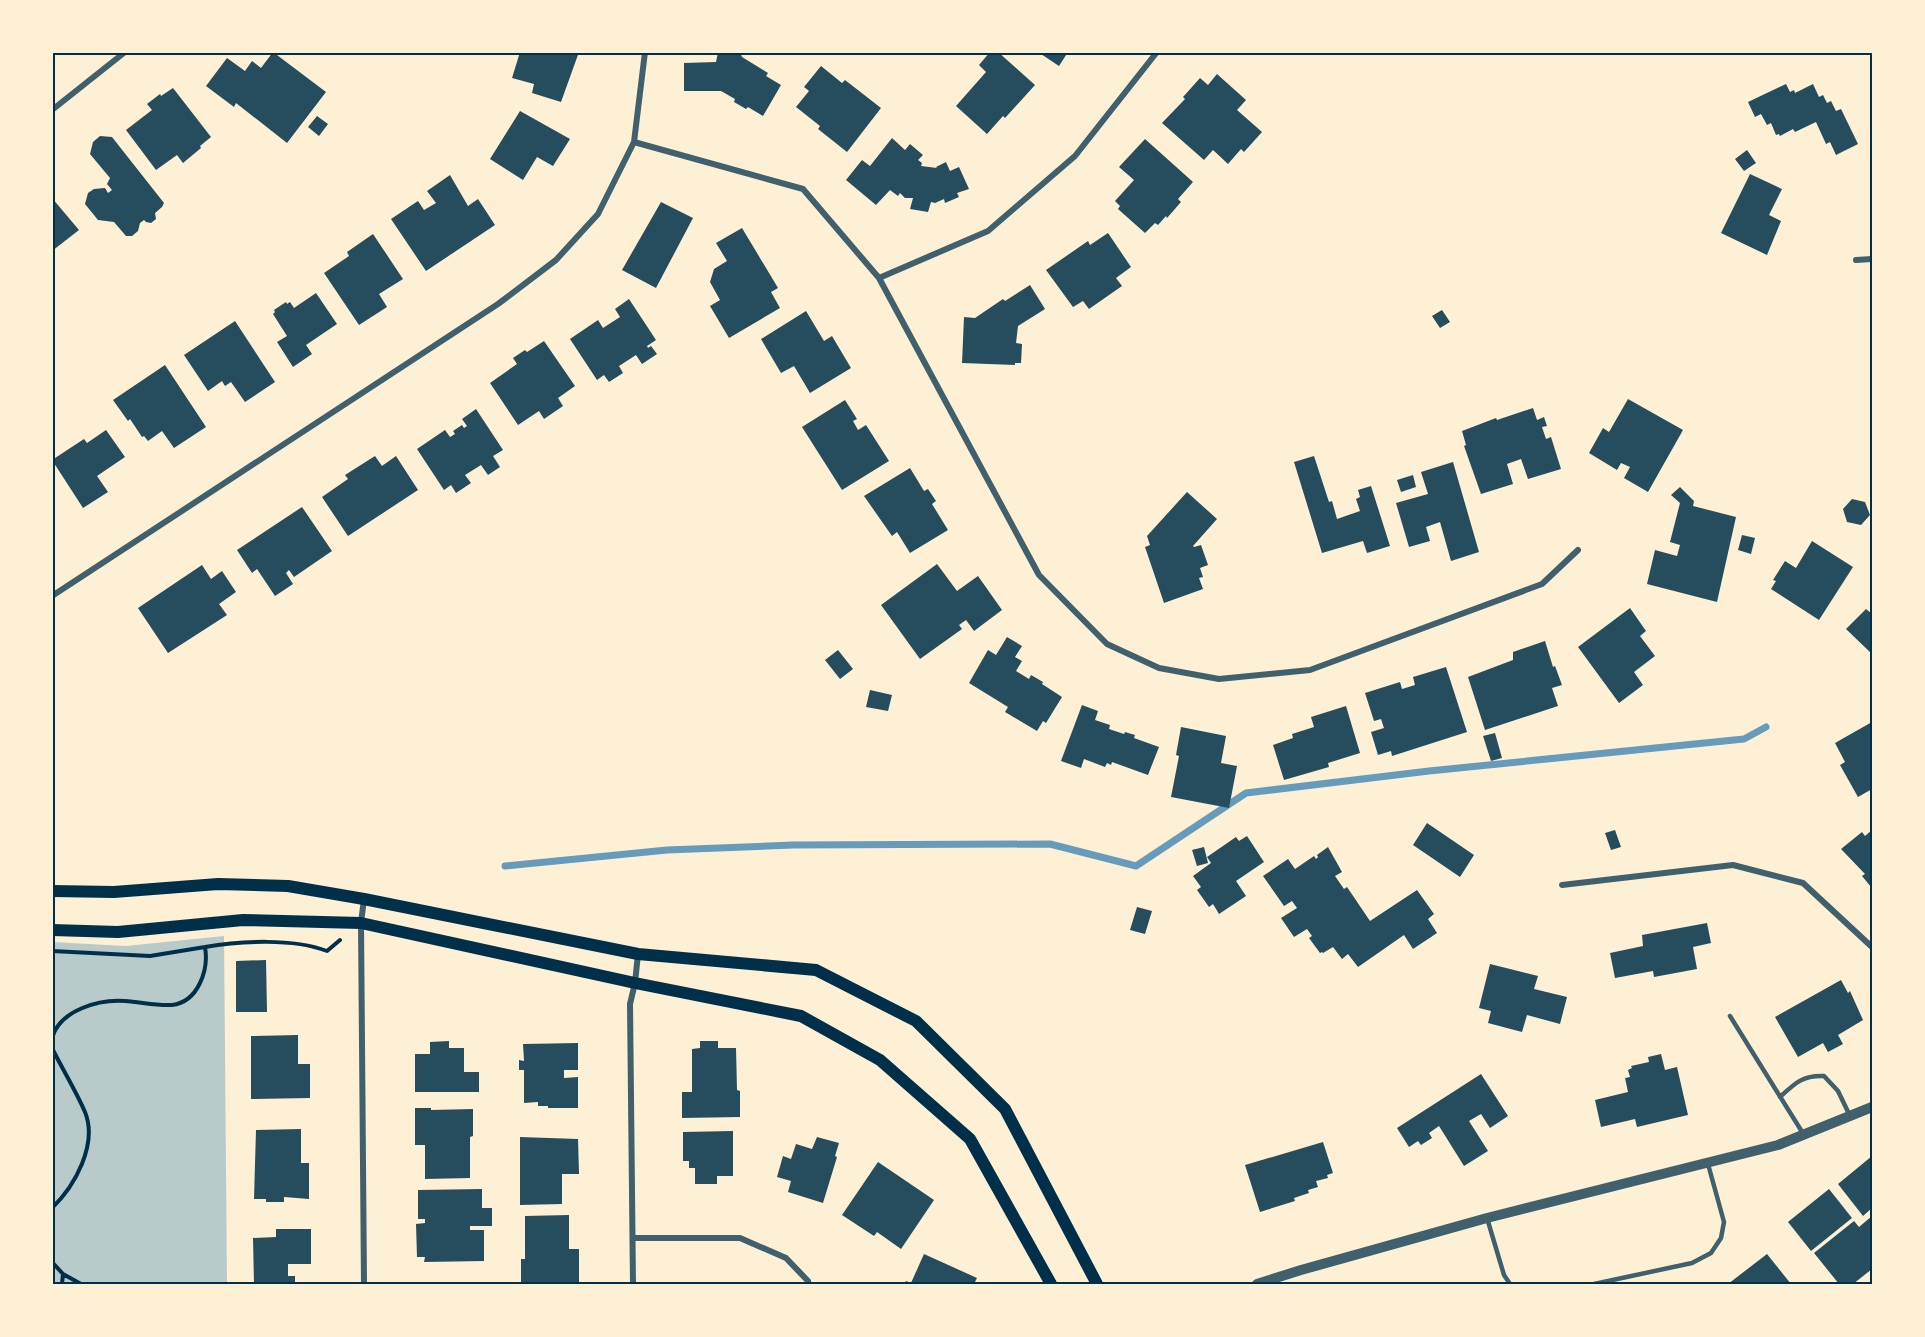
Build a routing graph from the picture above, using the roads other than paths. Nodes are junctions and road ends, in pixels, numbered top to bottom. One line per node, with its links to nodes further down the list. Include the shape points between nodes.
1 (125, 52): 4 (street)
2 (645, 52): 5 (street)
3 (1158, 52): 8 (street, via 1075,156 988,231)
4 (52, 110)
5 (634, 142): 8 (street, via 803,189); 10 (street, via 598,213 555,260 498,304)
6 (1872, 259): 7 (street)
7 (1856, 260)
8 (879, 278): 9 (street, via 1039,574 1107,644 1159,668 1219,679 1310,670 1542,584)
9 (1578, 550)
10 (52, 597)
11 (1562, 885): 16 (street, via 1733,865 1803,883)
12 (52, 891): 13 (main road, via 114,892 218,884 288,886)
13 (364, 899): 14 (street); 17 (main road)
14 (361, 923): 15 (main road, via 243,920 118,932); 18 (main road); 28 (street)
15 (52, 930)
16 (1872, 947)
17 (638, 954): 18 (street); 31 (main road, via 816,970 916,1021 1005,1109)
18 (635, 983): 26 (street, via 630,1004); 30 (main road, via 801,1016 880,1060 970,1138)
19 (1730, 1016): 20 (lane)
20 (1780, 1097): 22 (lane, via 1798,1081 1811,1075 1824,1076 1838,1091); 23 (lane)
21 (1872, 1107): 22 (street)
22 (1850, 1116): 23 (street)
23 (1804, 1135): 24 (street)
24 (1708, 1162): 25 (street); 34 (lane, via 1724,1222 1721,1238 1711,1253 1692,1263)
25 (1487, 1218): 32 (street); 33 (lane)
26 (633, 1238): 27 (street, via 740,1238 786,1257); 29 (street)
27 (808, 1281)
28 (364, 1284)
29 (633, 1284)
30 (1050, 1284)
31 (1097, 1284)
32 (1257, 1284)
33 (1510, 1284)
34 (1594, 1284)

